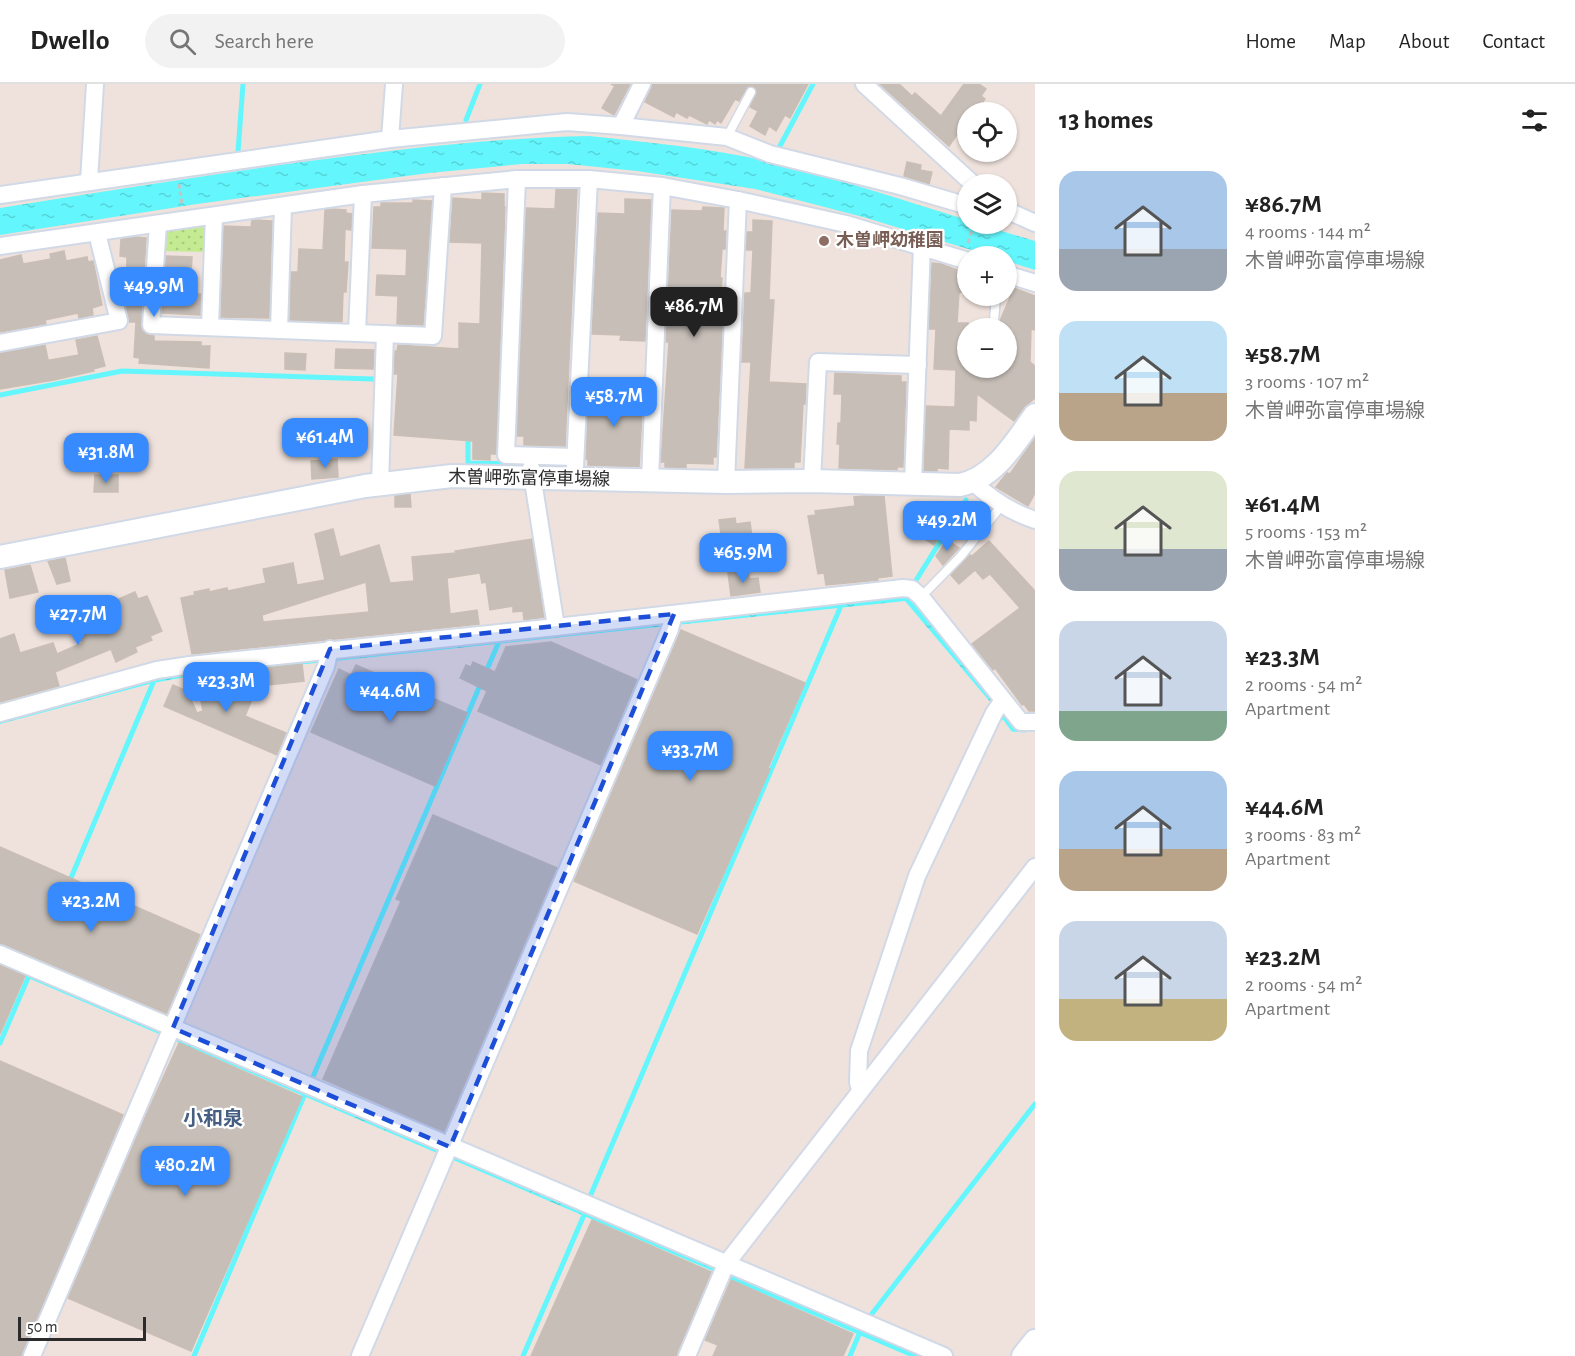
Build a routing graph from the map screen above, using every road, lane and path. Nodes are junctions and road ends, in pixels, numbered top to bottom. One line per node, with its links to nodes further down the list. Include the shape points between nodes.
1 (95, 84): 12 (street)
2 (394, 84): 8 (street)
3 (642, 84): 6 (street)
4 (864, 84): 9 (street)
5 (751, 92): 7 (lane)
6 (621, 126): 7 (street); 8 (street, via 567,122)
7 (727, 136): 19 (street, via 770,154)
8 (390, 139): 12 (street)
9 (962, 174)
10 (517, 179): 11 (street); 14 (street); 39 (street, via 506,455)
11 (589, 179): 15 (street); 40 (street)
12 (89, 181): 17 (street)
13 (179, 183): 21 (path)
14 (443, 186): 16 (street); 35 (street, via 433,336)
15 (662, 186): 18 (street); 42 (street)
16 (363, 194): 20 (street); 34 (street)
17 (0, 195)
18 (738, 200): 28 (street); 44 (street)
19 (957, 203)
20 (283, 206): 23 (street); 33 (street)
21 (183, 212)
22 (1017, 215): 24 (street)
23 (214, 216): 25 (street); 32 (street)
24 (1035, 224)
25 (158, 225): 26 (street); 32 (street, via 152,325)
26 (97, 233): 27 (street); 36 (street, via 119,321)
27 (0, 246)
28 (922, 246): 29 (street); 37 (street)
29 (957, 254)
30 (1017, 277): 31 (street)
31 (1035, 283)
32 (210, 327): 33 (street)
33 (279, 330): 34 (street)
34 (357, 333): 35 (street)
35 (385, 334): 47 (street)
36 (0, 343)
37 (918, 365): 43 (street, via 818,362); 46 (street)
38 (1035, 415): 45 (main road, via 1006,454)
39 (530, 456): 40 (street); 41 (street)
40 (575, 468): 41 (main road, 木曽岬弥富停車場線); 42 (main road, 木曽岬弥富停車場線)
41 (533, 478): 47 (main road, 木曽岬弥富停車場線, via 452,476); 53 (street)
42 (650, 480): 44 (main road, 木曽岬弥富停車場線)
43 (812, 481): 44 (main road, 木曽岬弥富停車場線); 46 (main road, 木曽岬弥富停車場線)
44 (726, 482)
45 (973, 482): 46 (main road, 木曽岬弥富停車場線); 48 (street)
46 (913, 483)
47 (380, 484): 50 (main road, 木曽岬弥富停車場線)
48 (1002, 505): 49 (street); 51 (lane)
49 (1035, 520)
50 (0, 557)
51 (921, 597): 52 (street, via 912,588 903,588); 55 (street)
52 (673, 620): 53 (street); 62 (street)
53 (556, 627): 54 (street)
54 (328, 656): 56 (street, via 157,670); 60 (street)
55 (1003, 700): 57 (street, via 1021,722); 61 (street, via 917,876 859,1051)
56 (0, 713)
57 (1035, 722)
58 (1035, 867): 61 (street)
59 (0, 954): 60 (street)
60 (170, 1033): 62 (street); 65 (street)
61 (860, 1090): 63 (street)
62 (448, 1152): 63 (street); 66 (street)
63 (726, 1264): 67 (street); 68 (street)
64 (1035, 1341): 69 (main road)
65 (32, 1356)
66 (360, 1356)
67 (687, 1356)
68 (944, 1356)
69 (1023, 1356)

